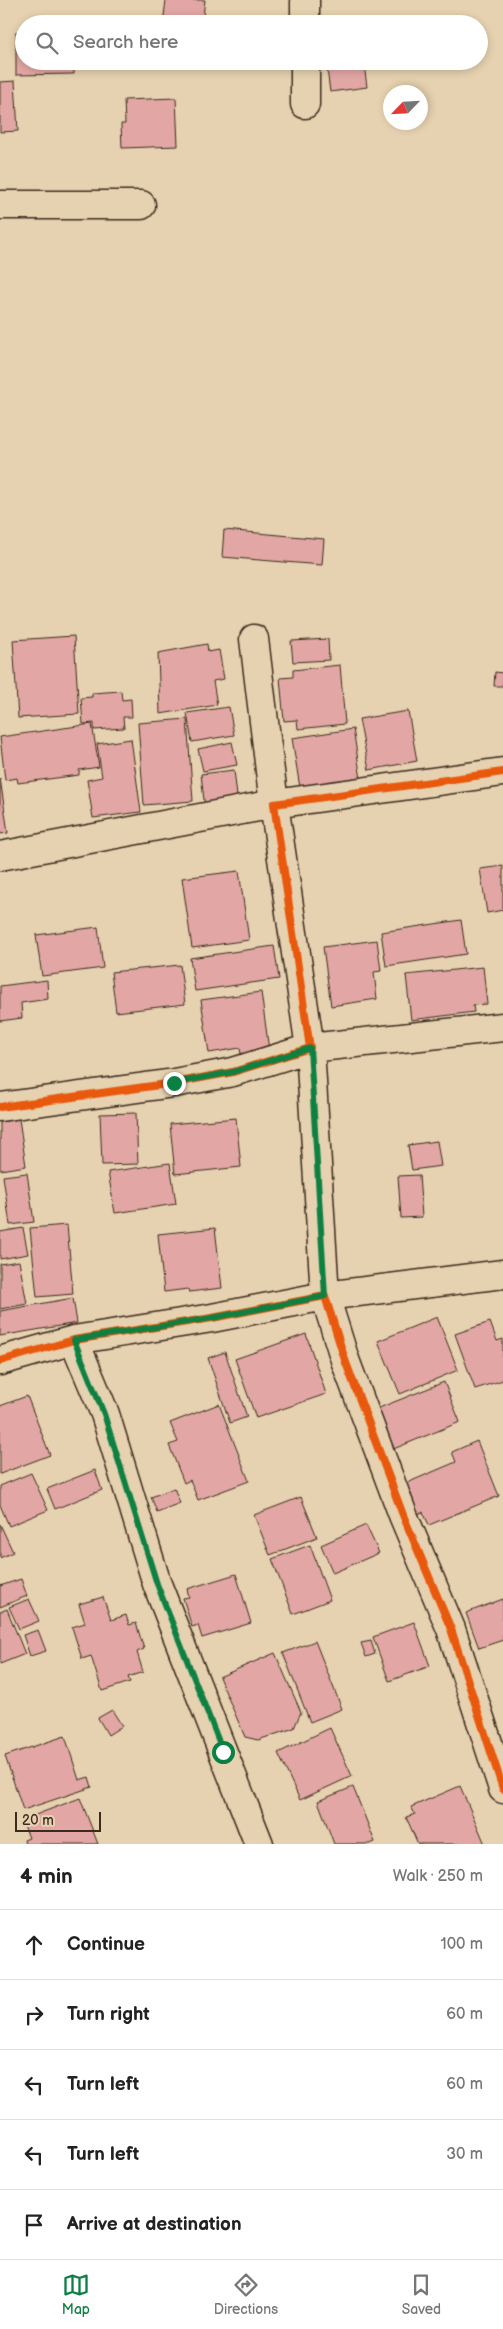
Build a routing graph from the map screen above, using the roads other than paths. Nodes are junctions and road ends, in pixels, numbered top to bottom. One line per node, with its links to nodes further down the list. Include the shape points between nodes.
1 (305, 0): 2 (street)
2 (306, 15)
3 (306, 70): 4 (street)
4 (306, 104)
5 (0, 205): 6 (street)
6 (140, 205)
7 (254, 639): 9 (street)
8 (503, 772): 9 (street)
9 (274, 804): 10 (street); 12 (street)
10 (0, 856)
11 (503, 1027): 12 (street)
12 (310, 1048): 13 (street, via 216,1075); 15 (street)
13 (0, 1107)
14 (503, 1274): 15 (street)
15 (325, 1296): 16 (street); 18 (street, via 345,1360 403,1514 451,1630)
16 (74, 1340): 17 (street); 19 (street, via 104,1414 157,1584)
17 (0, 1360)
18 (503, 1789)
19 (259, 1844)

